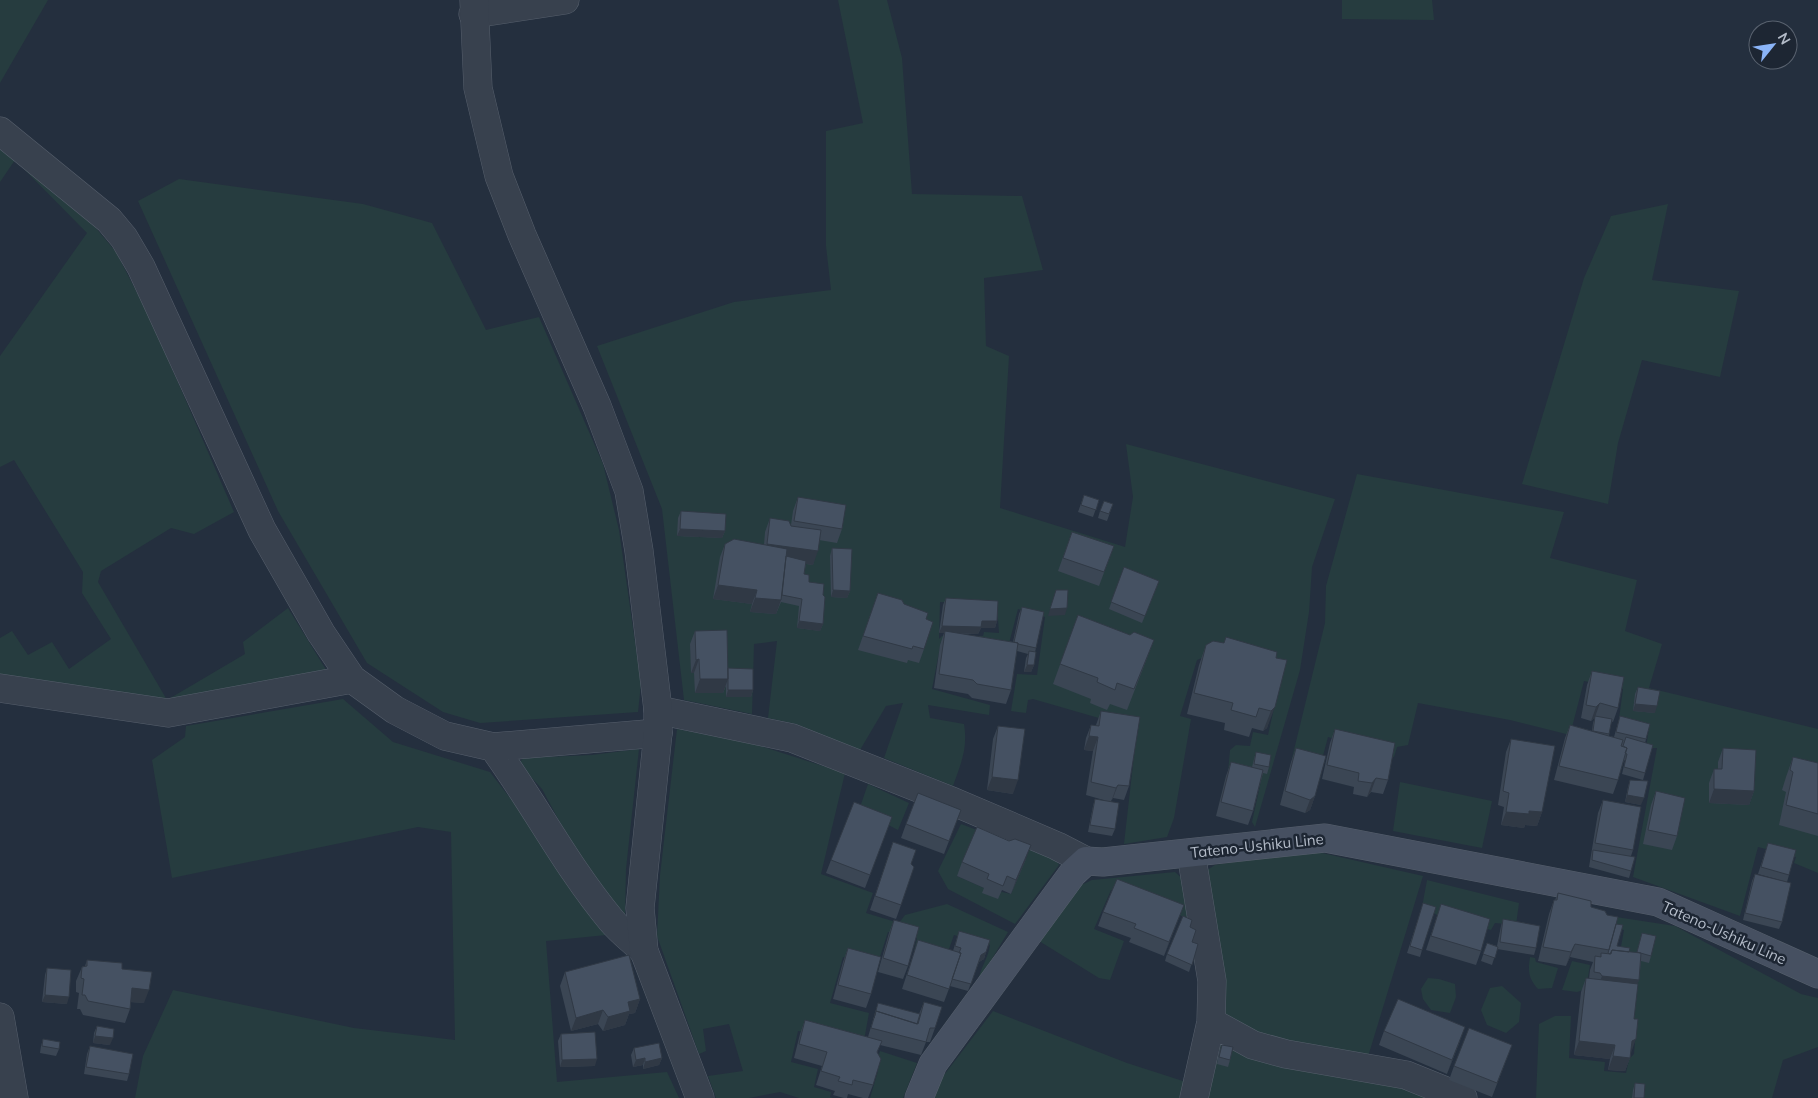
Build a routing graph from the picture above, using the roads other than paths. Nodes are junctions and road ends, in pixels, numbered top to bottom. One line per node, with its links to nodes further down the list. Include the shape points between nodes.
1 (565, 0): 2 (street)
2 (473, 7): 6 (street, via 478,88 499,176 597,406 628,491 639,551)
3 (0, 131): 4 (street, via 109,220 124,238 141,267 262,530 321,634)
4 (352, 679): 5 (street, via 168,713); 7 (street, via 394,710 445,736)
5 (0, 688)
6 (658, 721): 7 (street); 9 (street, via 792,738 954,802); 10 (street, via 640,908)
7 (493, 747): 10 (street, via 570,866 612,921)
8 (1191, 853): 9 (main road, Tateno-Ushiku Line); 11 (main road, Tateno-Ushiku Line, via 1325,838 1523,878 1632,896 1658,902 1697,918); 13 (street, via 1212,981)
9 (1086, 861): 16 (main road, via 1073,872 932,1064)
10 (644, 951): 15 (street)
11 (1818, 974)
12 (0, 1017): 14 (street)
13 (1211, 1022): 17 (street); 18 (street, via 1253,1045 1406,1075)
14 (14, 1098)
15 (700, 1098)
16 (919, 1098)
17 (1194, 1098)
18 (1463, 1098)

